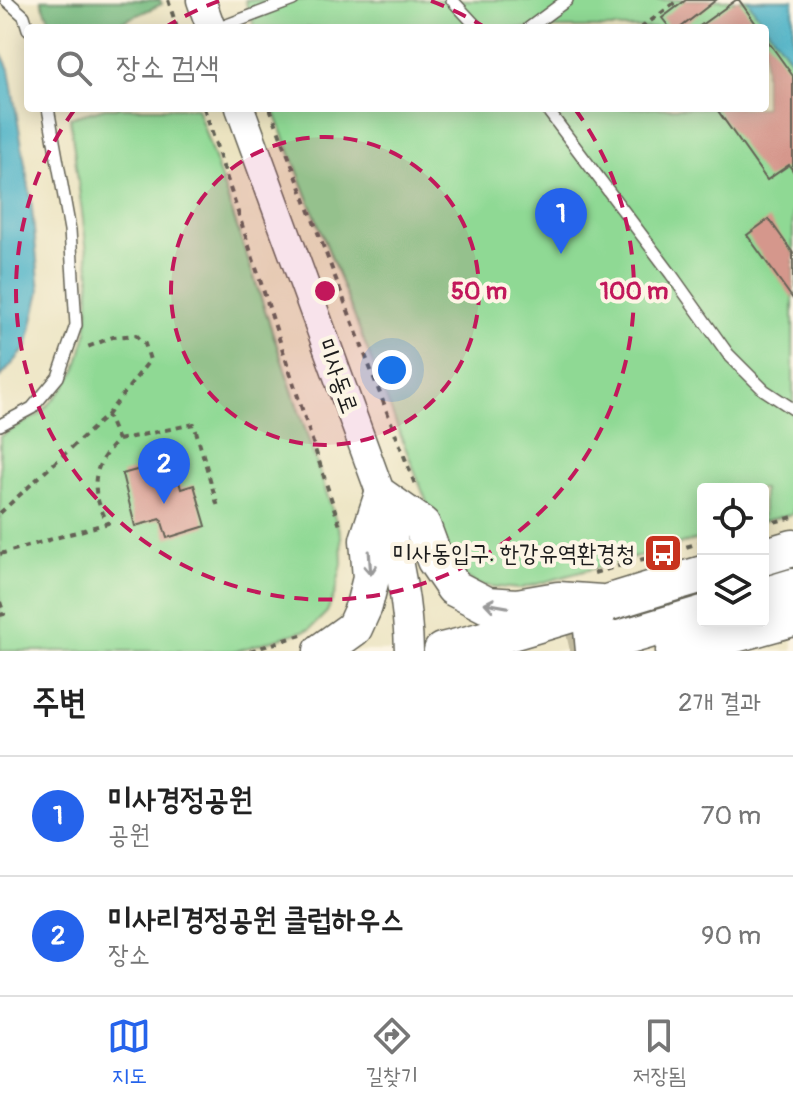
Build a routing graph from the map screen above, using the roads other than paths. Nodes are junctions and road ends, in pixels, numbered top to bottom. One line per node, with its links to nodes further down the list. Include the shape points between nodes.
1 (6, 0): 6 (lane)
2 (201, 0): 7 (street)
3 (293, 0): 8 (lane)
4 (452, 0): 9 (lane)
5 (567, 0): 10 (lane)
6 (26, 24)
7 (210, 24)
8 (230, 24)
9 (474, 24)
10 (534, 24)
11 (49, 112): 15 (lane, via 70,230 76,325 58,377 32,408)
12 (241, 112): 16 (street, 미사동로)
13 (549, 112): 14 (lane, via 728,354 764,390)
14 (793, 409)
15 (0, 425)
16 (382, 497): 21 (main road, one-way to 16, via 517,607 487,605 454,588 435,560 422,525); 26 (main road, one-way to 26, via 368,540 371,578 354,628); 28 (street, 미사동로, via 406,598)
17 (793, 548): 18 (main road)
18 (769, 555)
19 (697, 575): 21 (main road)
20 (793, 587): 22 (main road)
21 (594, 589): 27 (main road, via 592,629); 29 (main road, via 503,636)
22 (769, 594)
23 (697, 616): 27 (main road)
24 (793, 618): 30 (main road)
25 (793, 639): 31 (main road)
26 (316, 641)
27 (601, 647)
28 (409, 651)
29 (442, 651)
30 (674, 651)
31 (750, 651)

